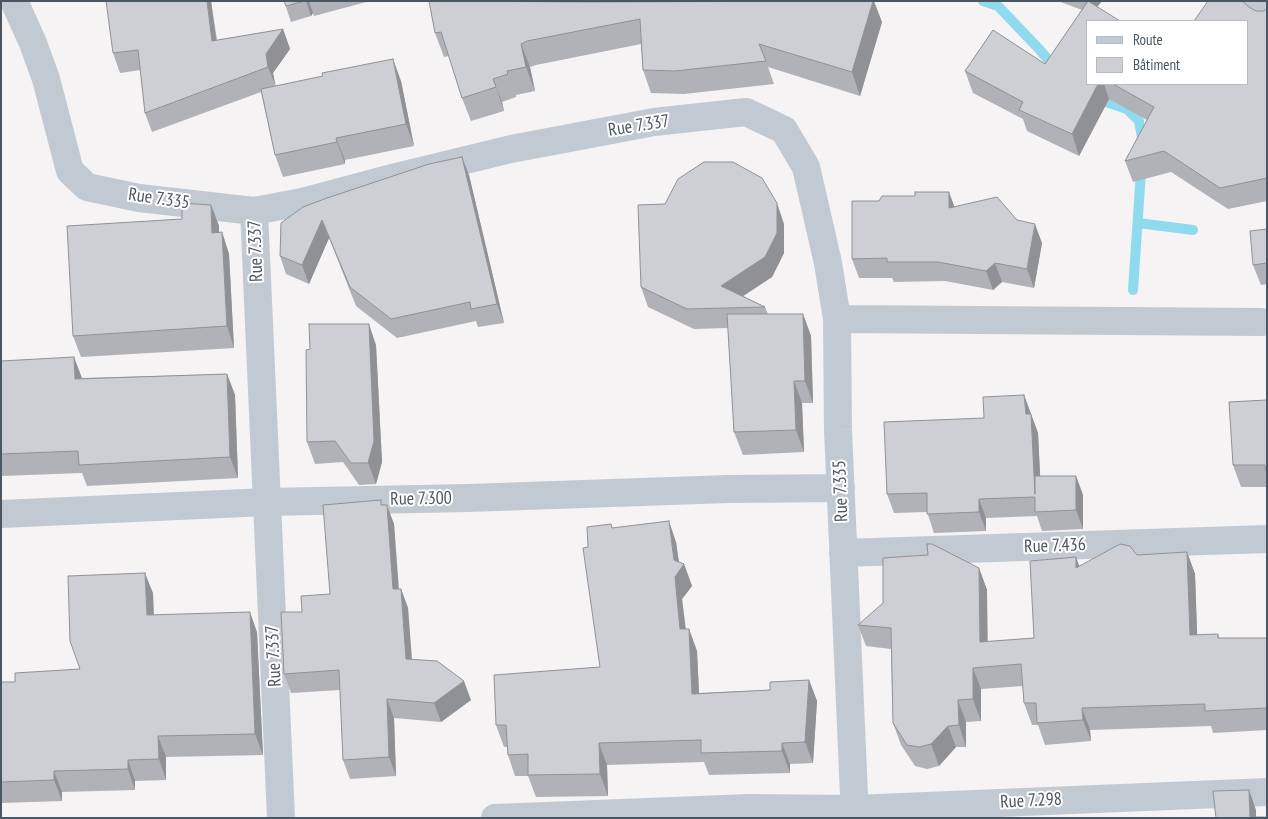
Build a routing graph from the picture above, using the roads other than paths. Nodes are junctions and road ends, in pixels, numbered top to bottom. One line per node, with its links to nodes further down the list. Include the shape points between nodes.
1 (14, 1): 5 (street, Rue 7.335, via 46,79 70,171 87,187 139,198)
2 (1249, 1): 3 (street)
3 (1267, 17)
4 (806, 167): 5 (street, Rue 7.337, via 784,130 746,112 654,122 511,149 302,202); 6 (street, Rue 7.335)
5 (254, 211): 9 (street, Rue 7.337)
6 (837, 319): 7 (street); 8 (street, Rue 7.335)
7 (1261, 322)
8 (841, 488): 9 (street, Rue 7.300); 12 (street, Rue 7.335)
9 (267, 502): 10 (street, Rue 7.300); 15 (street, Rue 7.337)
10 (1, 514)
11 (1267, 540): 12 (street, Rue 7.436)
12 (843, 553): 14 (street, Rue 7.335)
13 (1267, 792): 14 (street, Rue 7.298)
14 (854, 813): 16 (street, Rue 7.298, via 749,808)
15 (281, 818)
16 (495, 818)

